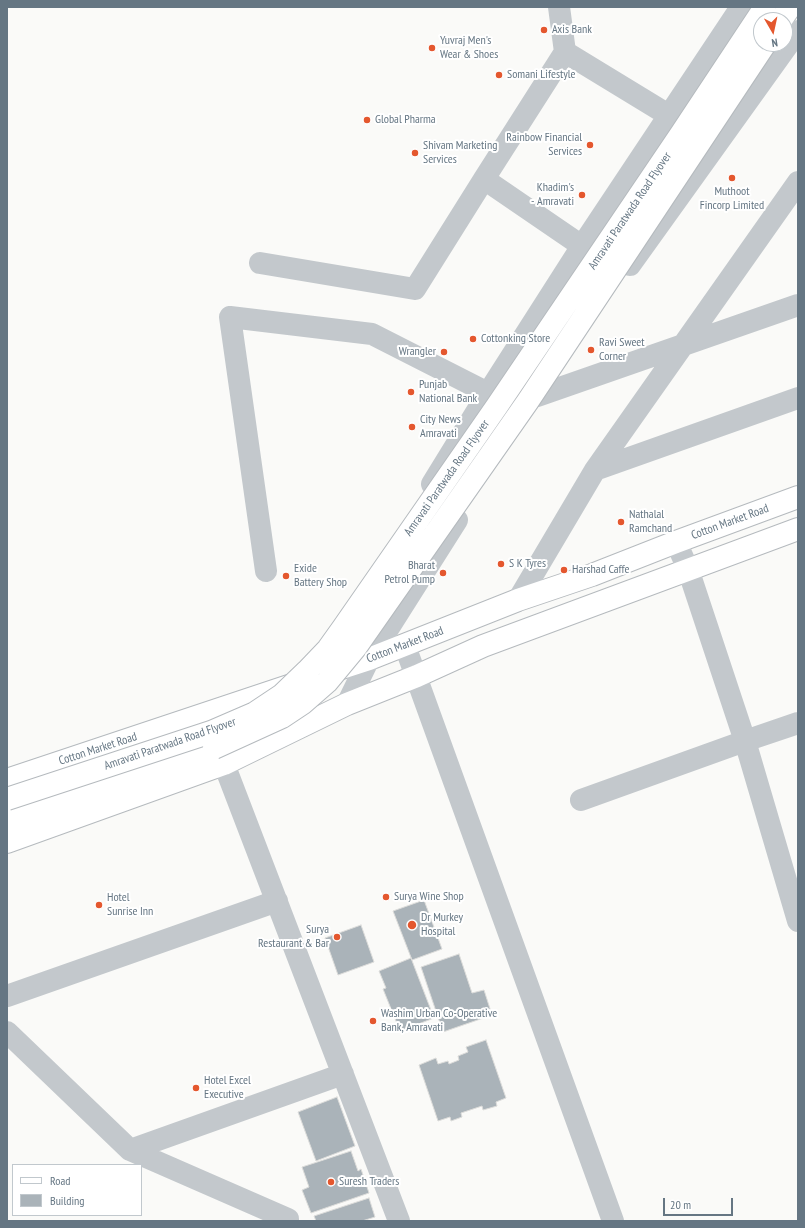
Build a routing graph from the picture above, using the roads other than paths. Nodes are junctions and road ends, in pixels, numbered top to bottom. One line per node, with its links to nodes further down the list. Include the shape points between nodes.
1 (559, 7): 5 (street)
2 (741, 7): 7 (street)
3 (764, 7): 34 (main road, Amravati Paratwada Road Flyover, bridge, via 497,406 328,649 307,671 282,695 255,713 211,732)
4 (798, 31): 15 (street)
5 (565, 52): 7 (street); 8 (street)
6 (760, 52): 32 (main road, Amravati Paratwada Road Flyover, bridge, via 528,401 356,647 327,682 298,706)
7 (670, 116): 10 (street)
8 (484, 179): 10 (street); 11 (street, via 415,289)
9 (798, 182): 13 (street)
10 (582, 246): 14 (street)
11 (260, 262)
12 (798, 305): 13 (street)
13 (681, 347): 15 (street); 17 (street)
14 (488, 393): 22 (street, via 372,334 230,317); 26 (street, via 376,573)
15 (537, 396): 25 (street)
16 (798, 398): 17 (street)
17 (595, 470): 23 (street)
18 (798, 497): 20 (main road, Cotton Market Road)
19 (798, 529): 21 (main road)
20 (676, 542): 21 (street); 23 (main road, Cotton Market Road, via 592,575)
21 (688, 569): 27 (main road, via 483,646); 31 (street)
22 (266, 571)
23 (518, 600): 24 (main road, Cotton Market Road)
24 (406, 646): 25 (main road, Cotton Market Road); 27 (street)
25 (369, 659): 26 (main road, Cotton Market Road); 28 (street)
26 (322, 674): 30 (street); 33 (main road, Cotton Market Road)
27 (417, 676): 28 (main road); 46 (street)
28 (347, 704): 30 (main road)
29 (798, 723): 31 (street)
30 (296, 730): 32 (main road)
31 (745, 741): 35 (street); 39 (street)
32 (219, 756): 36 (main road, Amravati Paratwada Road Flyover); 37 (main road); 38 (street)
33 (7, 780)
34 (7, 799)
35 (581, 800)
36 (7, 820)
37 (7, 842)
38 (277, 901): 40 (street); 42 (street)
39 (798, 921)
40 (7, 996)
41 (7, 1032): 43 (street)
42 (343, 1074): 43 (street); 45 (street)
43 (130, 1150): 44 (street)
44 (288, 1221)
45 (399, 1221)
46 (613, 1221)

